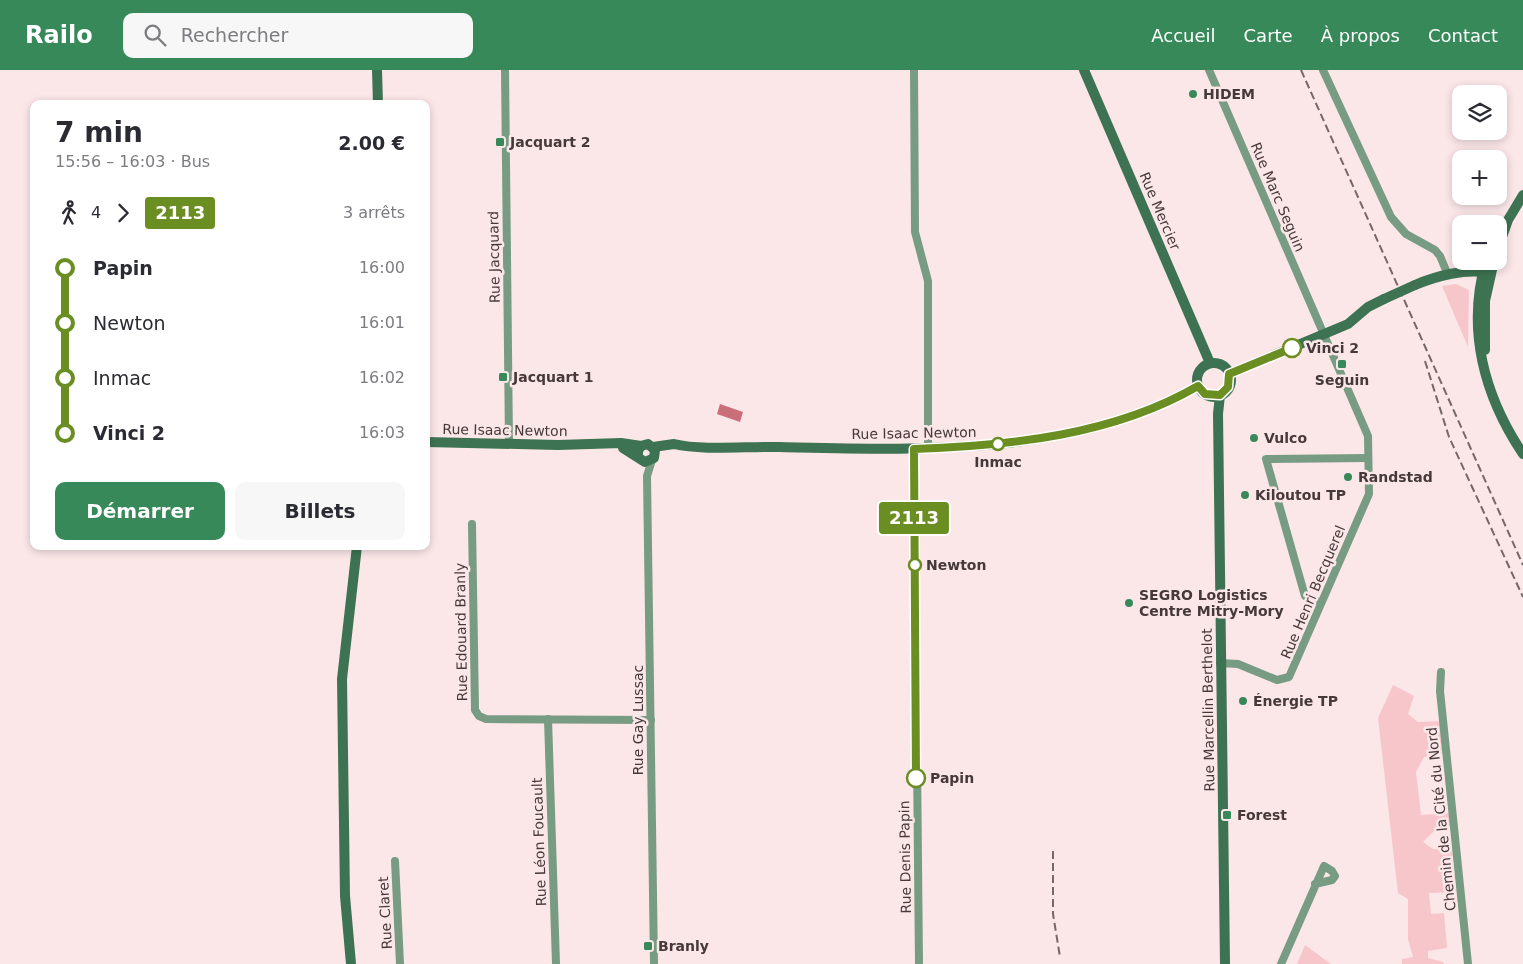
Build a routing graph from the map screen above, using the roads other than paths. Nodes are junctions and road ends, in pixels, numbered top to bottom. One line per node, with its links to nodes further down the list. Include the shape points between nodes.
1 (377, 70): 7 (street)
2 (505, 70): 21 (street, Rue Jacquard)
3 (914, 70): 23 (street, via 915,232 928,282)
4 (1084, 70): 16 (street, Rue Mercier)
5 (1209, 70): 15 (street, Rue Marc Seguin)
6 (1323, 70): 13 (street, via 1391,217 1406,234 1434,250)
7 (378, 100)
8 (1523, 195): 9 (street)
9 (1508, 220)
10 (1487, 270): 12 (street)
11 (1489, 270): 12 (street)
12 (1487, 273): 13 (street); 14 (street)
13 (1450, 275): 14 (street); 15 (street, bridge, via 1414,285 1384,299 1348,324)
14 (1484, 285): 25 (street, via 1484,331 1493,395 1505,425)
15 (1324, 334): 17 (street); 27 (street, Rue Henri Becquerel, via 1368,436)
16 (1210, 363): 17 (street, via 1220,364); 18 (street, via 1198,375)
17 (1229, 374): 19 (street, via 1228,387)
18 (1198, 386): 19 (street, via 1205,394); 23 (street, Rue Isaac Newton, via 1111,423 1006,444)
19 (1220, 395): 33 (street, Rue Marcellin Berthelot)
20 (430, 442): 21 (street, Rue Isaac Newton)
21 (508, 443): 22 (street, Rue Isaac Newton)
22 (612, 444): 26 (street, Rue Isaac Newton); 26 (street, Rue Isaac Newton, via 648,444)
23 (928, 448): 24 (street, Rue Isaac Newton)
24 (914, 449): 26 (street, Rue Isaac Newton, via 681,445); 43 (street, Rue Denis Papin)
25 (1523, 454)
26 (648, 457): 36 (street, Rue Gay Lussac)
27 (1368, 458): 31 (street, Rue Henri Becquerel, via 1369,494); 31 (street, via 1266,459 1306,596)
28 (472, 524): 35 (street, Rue Edouard Branly, via 475,710 486,719)
29 (351, 550): 32 (street)
30 (357, 550): 32 (street)
31 (1321, 603): 33 (street, Rue Henri Becquerel, via 1289,677 1277,680 1238,664)
32 (348, 619): 39 (street, via 342,679 342,745 345,896)
33 (1220, 662): 44 (street, Rue Marcellin Berthelot)
34 (1441, 672): 46 (street, Chemin de la Cité du Nord, via 1440,692)
35 (548, 719): 36 (street, Rue Edouard Branly); 41 (street, Rue Léon Foucault)
36 (651, 720): 42 (street, Rue Gay Lussac)
37 (395, 861): 40 (street, Rue Claret)
38 (1315, 884): 45 (street)
39 (351, 964)
40 (400, 964)
41 (556, 964)
42 (654, 964)
43 (919, 964)
44 (1225, 964)
45 (1281, 964)
46 (1468, 964)

